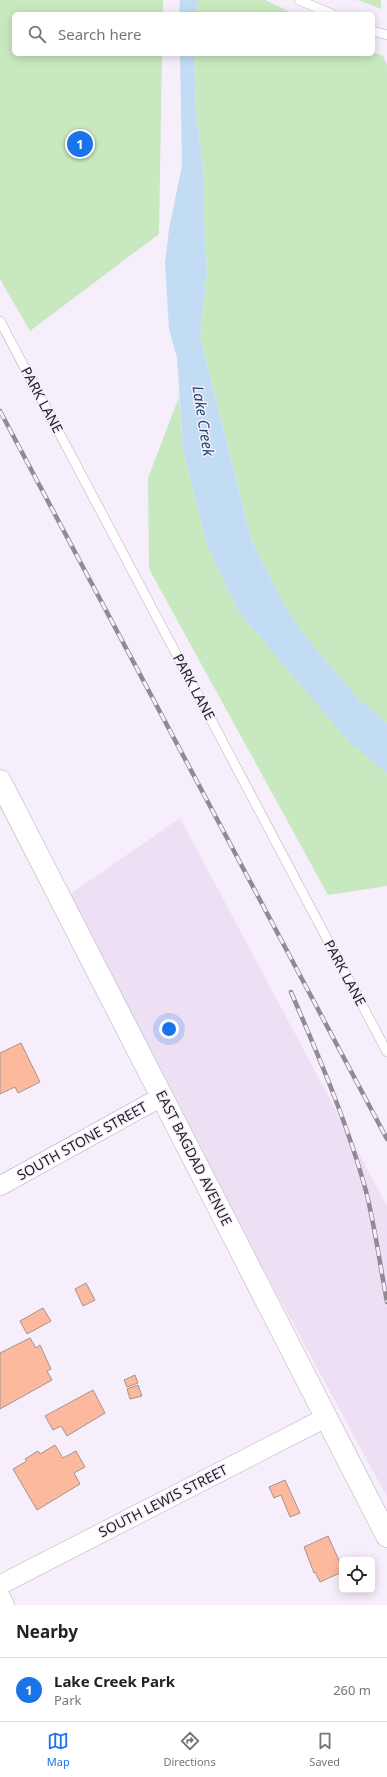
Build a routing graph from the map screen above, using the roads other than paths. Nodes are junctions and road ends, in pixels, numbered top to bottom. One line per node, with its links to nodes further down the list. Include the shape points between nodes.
1 (299, 0): 2 (lane)
2 (327, 12)
3 (375, 32): 4 (lane)
4 (387, 35)
5 (0, 321): 7 (lane, PARK LANE)
6 (0, 781): 8 (street, EAST BAGDAD AVENUE)
7 (387, 1052)
8 (163, 1096): 9 (street, SOUTH STONE STREET); 10 (street, EAST BAGDAD AVENUE)
9 (0, 1186)
10 (327, 1417): 11 (street, EAST BAGDAD AVENUE); 12 (street, SOUTH LEWIS STREET)
11 (387, 1536)
12 (0, 1585)
13 (0, 1599): 14 (street)
14 (3, 1605)

